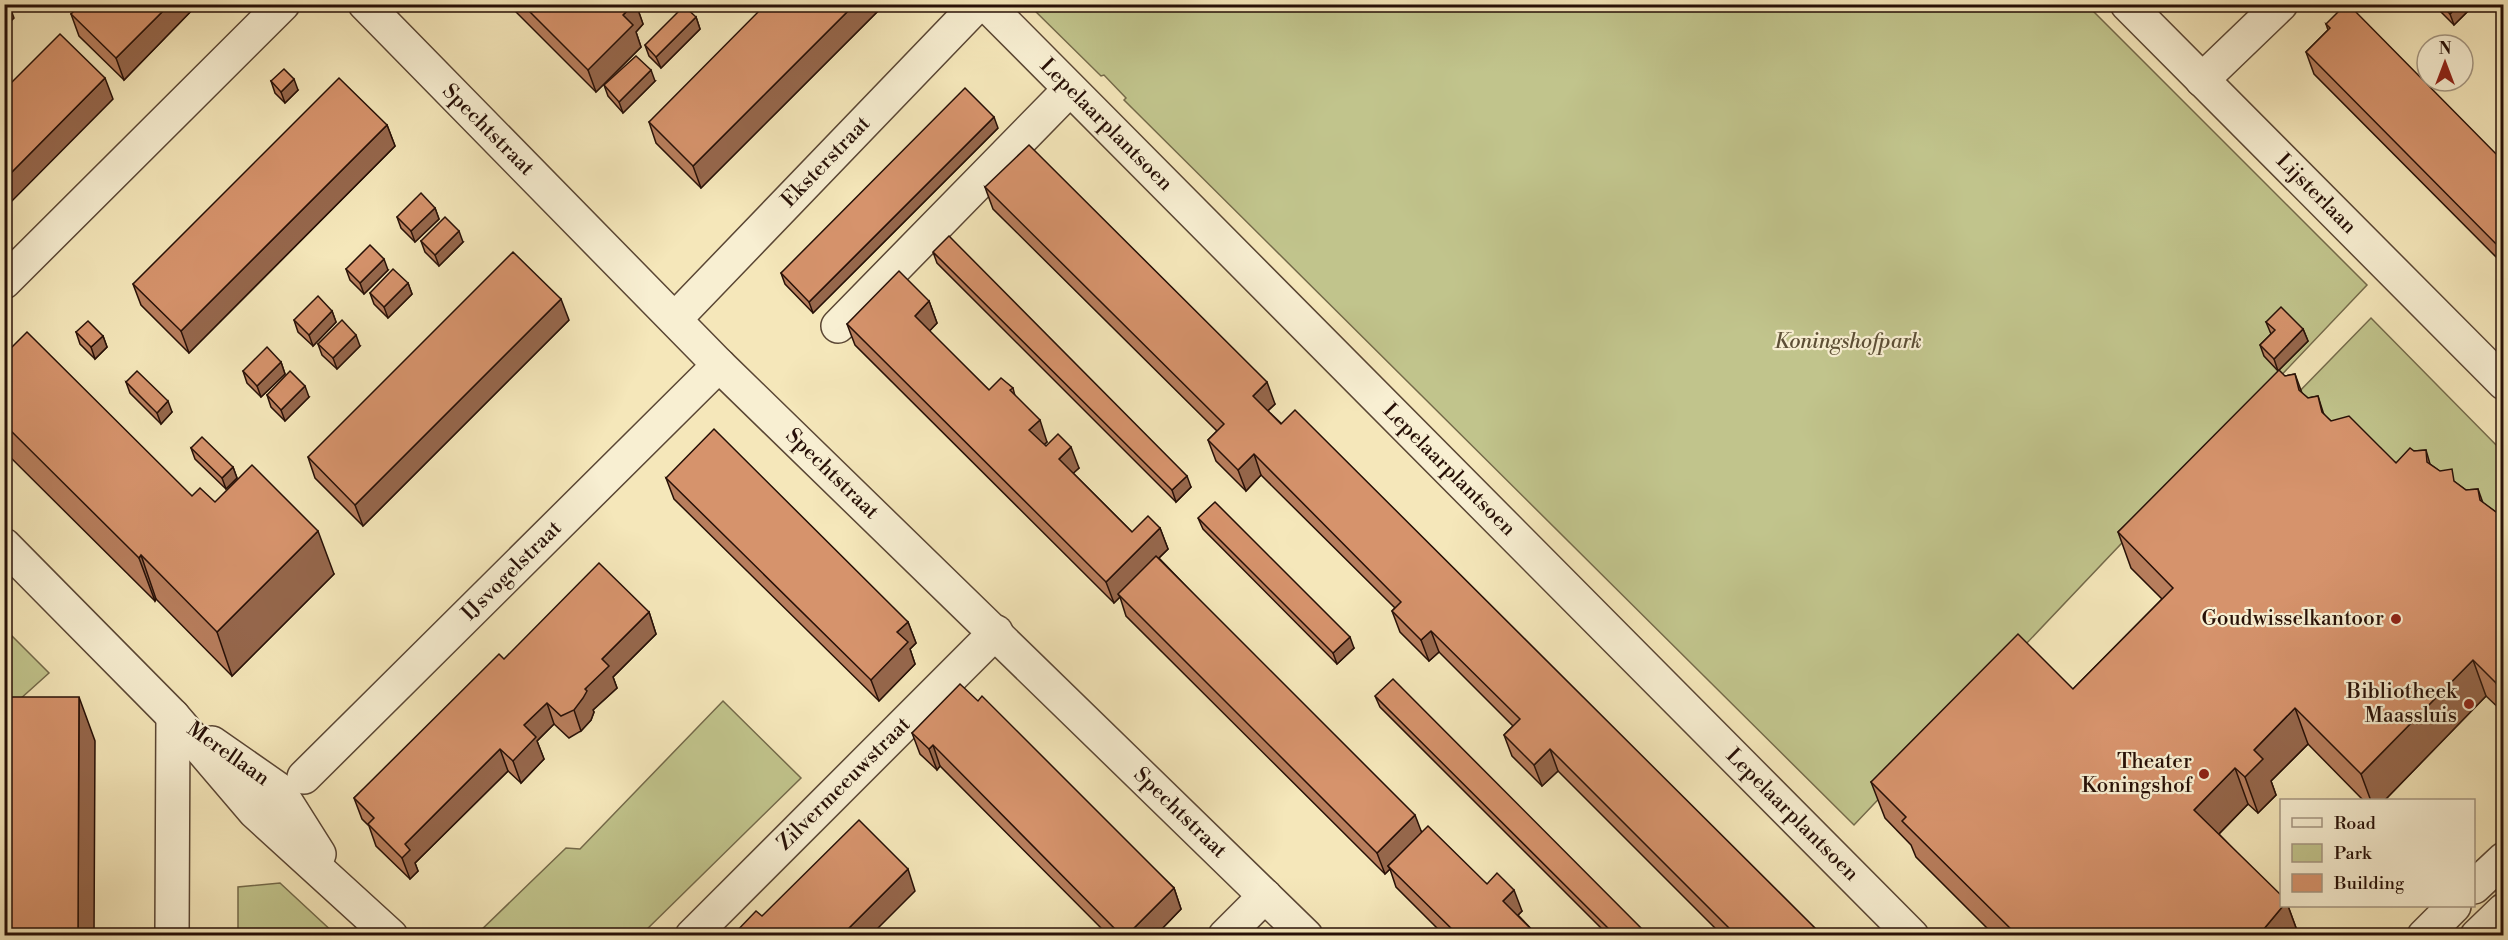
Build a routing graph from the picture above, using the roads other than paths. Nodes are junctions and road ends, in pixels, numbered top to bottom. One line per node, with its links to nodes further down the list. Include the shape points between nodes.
1 (283, 4): 9 (street)
2 (365, 4): 10 (street, Spechtstraat)
3 (978, 4): 10 (street, Eksterstraat)
4 (986, 4): 8 (street, Lepelaarplantsoen)
5 (2127, 4): 7 (street, Lijsterlaan)
6 (2282, 4): 7 (street)
7 (2202, 80): 13 (street, Lijsterlaan)
8 (1070, 89): 11 (street); 28 (street, Lepelaarplantsoen)
9 (4, 282)
10 (675, 319): 12 (street, Spechtstraat)
11 (838, 326)
12 (719, 365): 15 (street, Spechtstraat); 17 (street, IJsvogelstraat)
13 (2501, 374)
14 (4, 545): 16 (street, Merellaan)
15 (996, 632): 20 (street, Spechtstraat); 25 (street, Zilvermeeuwstraat)
16 (173, 716): 23 (street, Merellaan); 24 (street, Merellaan, via 255,812)
17 (304, 777)
18 (2504, 859): 19 (street)
19 (2475, 886)
20 (1265, 896): 26 (street); 27 (street, Spechtstraat)
21 (2453, 907): 29 (street)
22 (2504, 910): 30 (street)
23 (172, 936)
24 (391, 936)
25 (692, 936)
26 (1225, 936)
27 (1306, 936)
28 (1912, 936)
29 (2424, 936)
30 (2477, 936)

